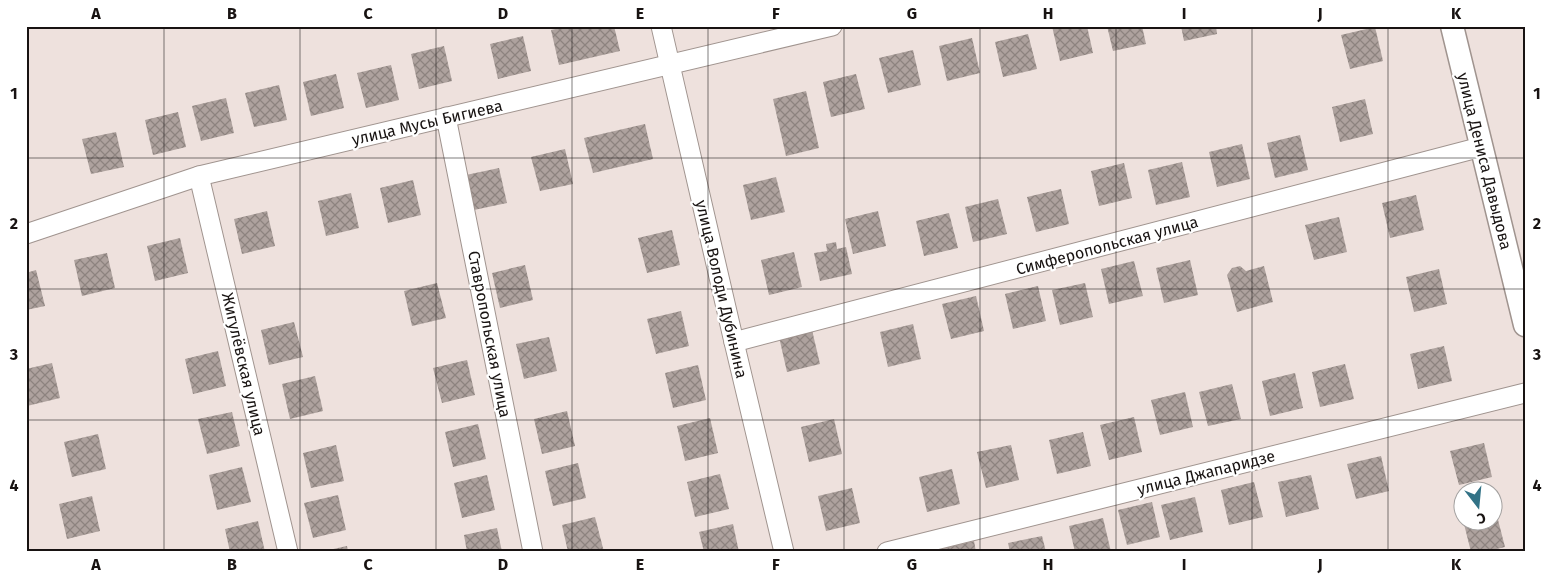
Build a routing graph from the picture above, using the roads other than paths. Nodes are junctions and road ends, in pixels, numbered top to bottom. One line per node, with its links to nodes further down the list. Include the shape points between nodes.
1 (661, 26): 4 (street, улица Володи Дубинина)
2 (832, 26): 4 (street, улица Мусы Бигиева)
3 (1452, 26): 6 (street, улица Дениса Давыдова)
4 (670, 64): 5 (street, улица Мусы Бигиева); 11 (street, улица Володи Дубинина)
5 (446, 117): 7 (street, улица Мусы Бигиева); 14 (street, Ставропольская улица)
6 (1481, 147): 9 (street, улица Дениса Давыдова); 11 (street, Симферопольская улица)
7 (199, 176): 8 (street, улица Мусы Бигиева); 13 (street, Жигулёвская улица)
8 (26, 234)
9 (1521, 290): 10 (street, улица Дениса Давыдова)
10 (1525, 325)
11 (734, 342): 15 (street, улица Володи Дубинина)
12 (1525, 393): 16 (street, улица Джапаридзе)
13 (288, 552)
14 (533, 552)
15 (784, 552)
16 (887, 552)

